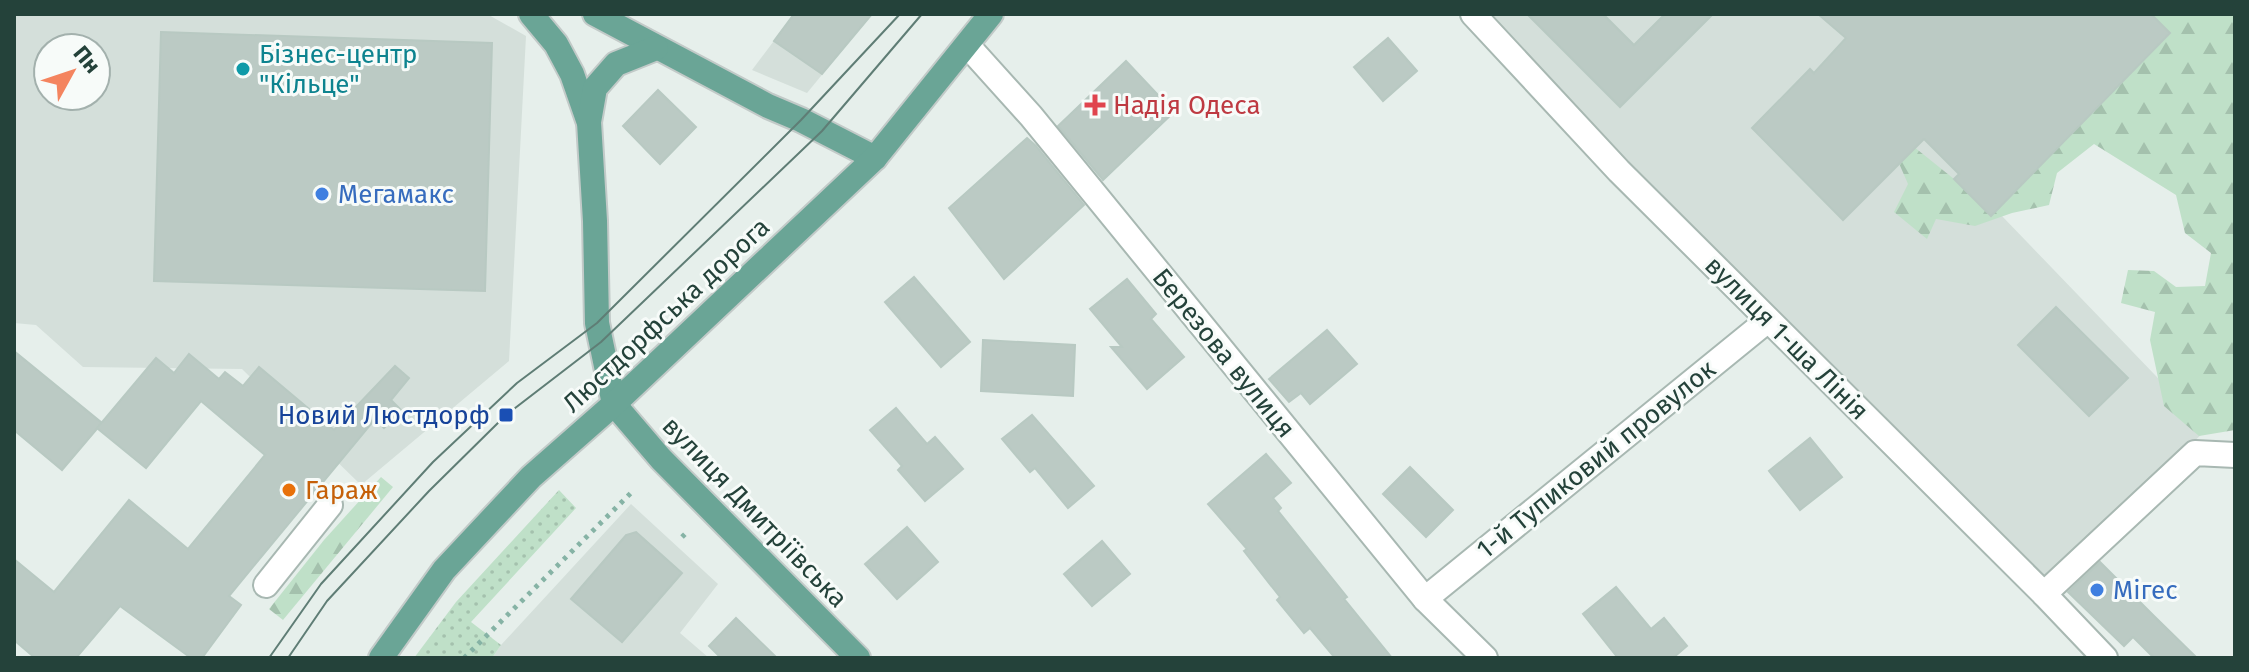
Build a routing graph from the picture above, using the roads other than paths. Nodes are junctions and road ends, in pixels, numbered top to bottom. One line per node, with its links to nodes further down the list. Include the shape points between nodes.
1 (531, 14): 7 (main road, via 556,44)
2 (595, 14): 6 (main road)
3 (991, 14): 5 (main road, Люстдорфська дорога)
4 (1473, 14): 9 (street, вулиця 1-ша Лінія)
5 (967, 45): 8 (main road, Люстдорфська дорога); 15 (street, Березова вулиця, via 1031,116)
6 (656, 48): 7 (main road, via 616,64 595,88); 8 (main road)
7 (589, 122): 10 (main road, via 597,323)
8 (875, 158): 10 (main road, Люстдорфська дорога)
9 (1768, 320): 14 (street, вулиця 1-ша Лінія); 15 (street, 1-й Тупиковий провулок)
10 (614, 404): 16 (main road, Люстдорфська дорога, via 531,477 444,570); 17 (main road, вулиця Дмитріївська, via 661,459)
11 (2235, 455): 14 (street, via 2195,453)
12 (330, 505): 13 (street)
13 (266, 585)
14 (2044, 594): 19 (street, вулиця 1-ша Лінія)
15 (1425, 599): 18 (street, Березова вулиця)
16 (381, 658)
17 (858, 658)
18 (1485, 658)
19 (2105, 658)

